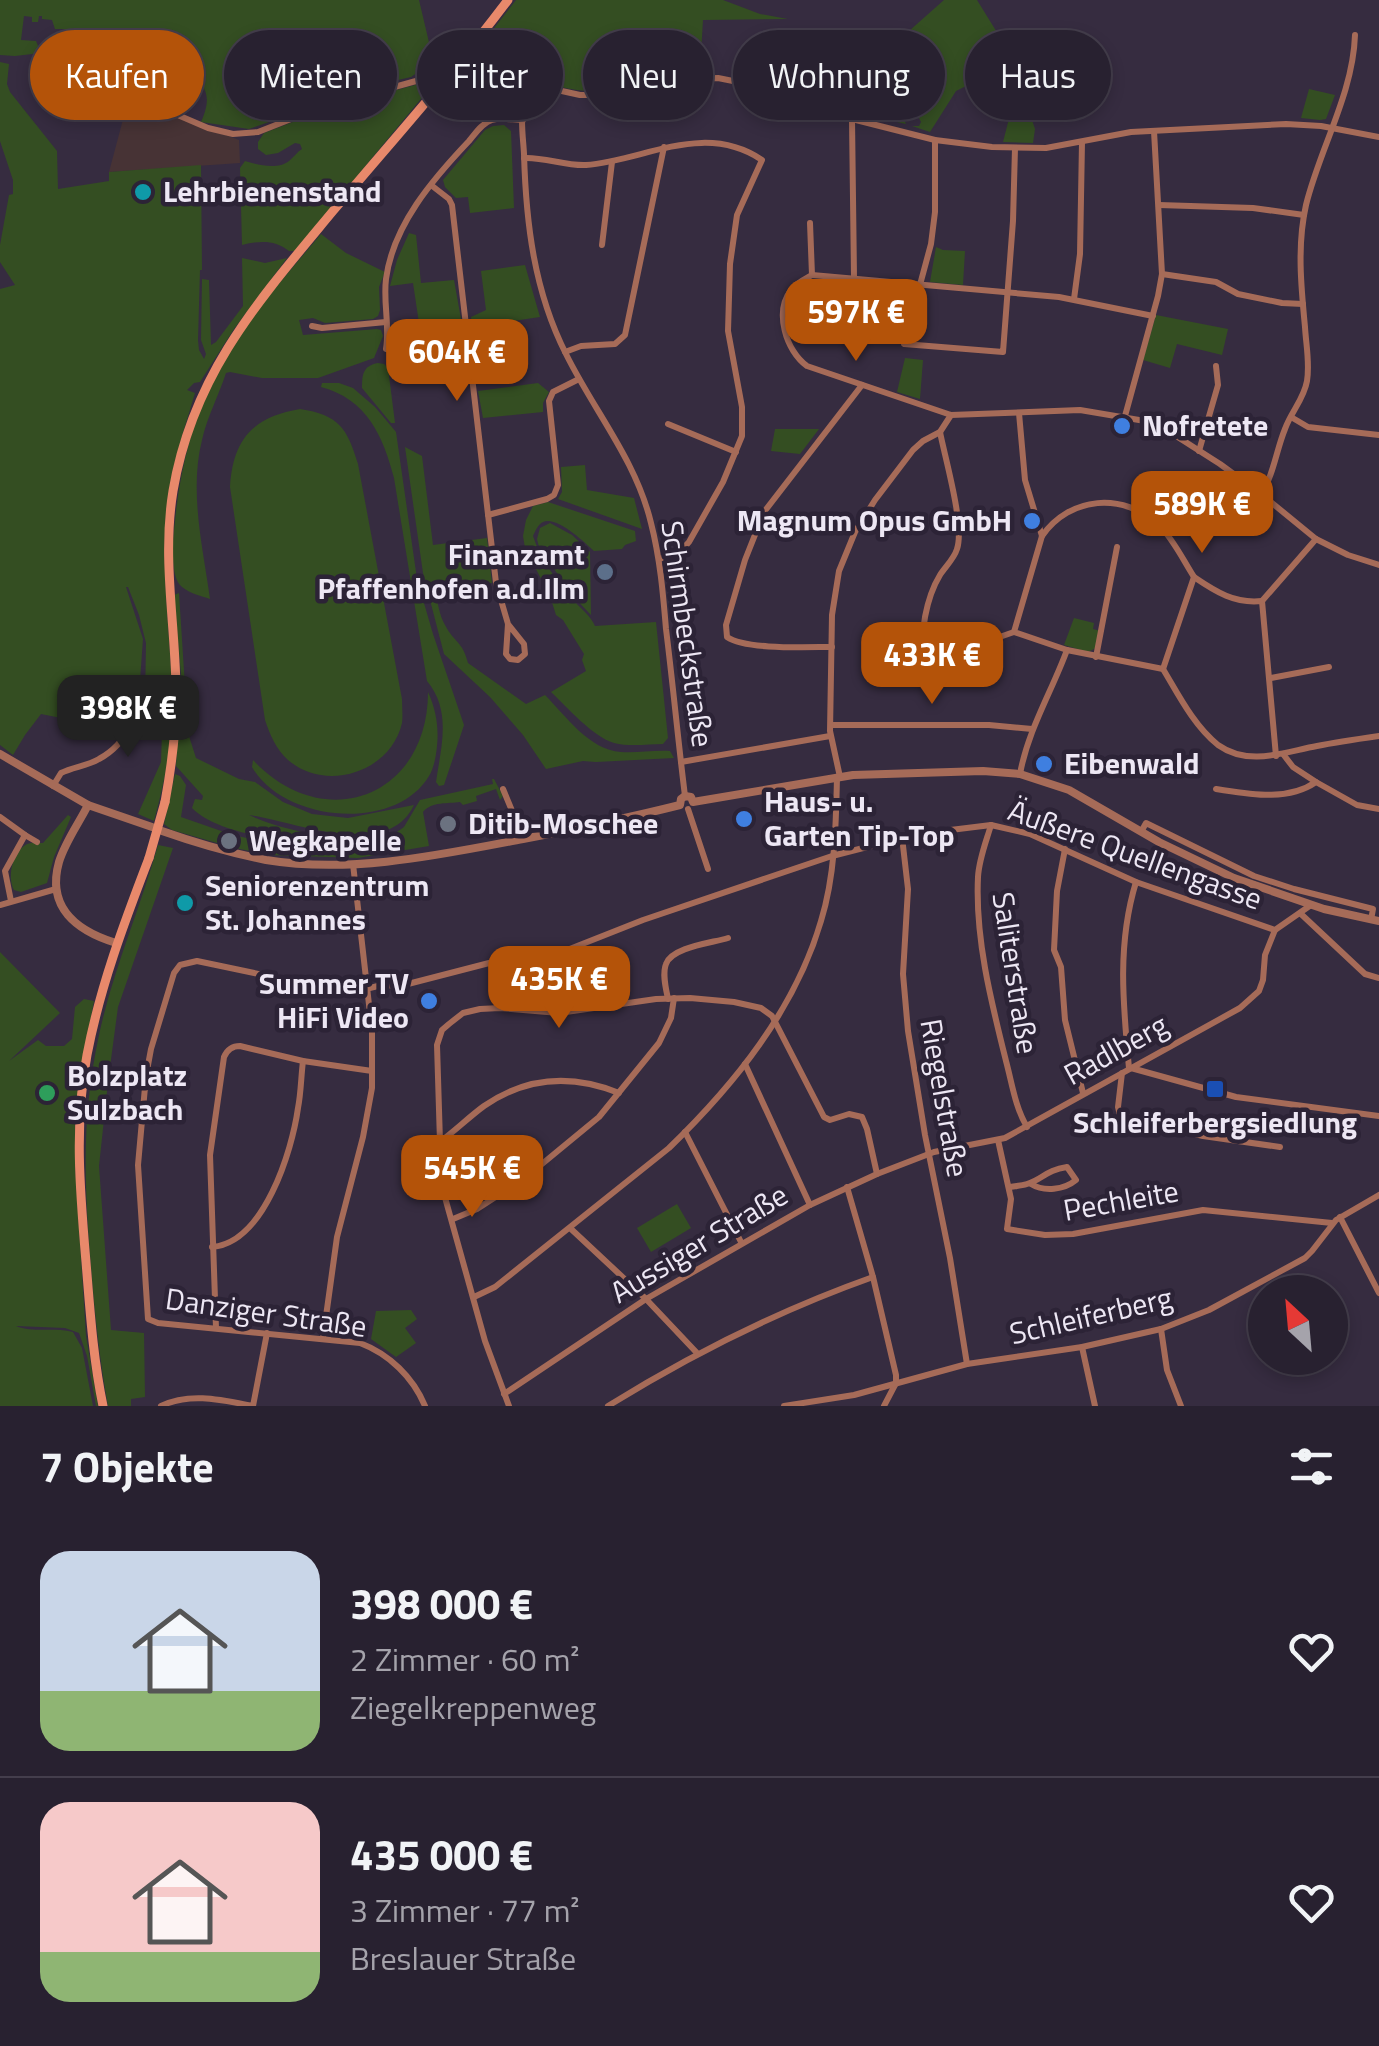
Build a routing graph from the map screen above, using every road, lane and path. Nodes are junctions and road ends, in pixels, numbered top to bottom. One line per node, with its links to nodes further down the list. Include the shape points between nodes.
1 (508, 0): 2 (main road)
2 (486, 30)
3 (1354, 35): 13 (street)
4 (417, 80): 8 (street, via 241,135)
5 (733, 81): 6 (street, via 707,76 600,95)
6 (563, 91)
7 (417, 114): 107 (main road, bridge, via 244,322 192,416 168,533 176,720 171,769 149,858)
8 (189, 120)
9 (495, 120): 22 (street)
10 (523, 120): 20 (street, Schirmbeckstraße)
11 (852, 120): 29 (street)
12 (856, 120): 16 (street)
13 (1332, 128): 14 (street); 15 (street); 24 (street)
14 (1154, 131): 17 (street); 23 (street)
15 (1379, 137)
16 (934, 140): 19 (street); 30 (street, via 934,223)
17 (1082, 142): 19 (street); 32 (street)
18 (664, 146): 21 (street); 38 (street, via 625,335 615,344); 50 (street, via 728,144 762,160 737,215 730,264 728,331 744,421)
19 (1016, 148): 31 (street)
20 (524, 158): 21 (street); 38 (street, Schirmbeckstraße, via 531,246)
21 (612, 162): 26 (street)
22 (431, 185): 35 (street, via 396,244 386,277); 52 (street, via 452,205)
23 (1159, 205): 24 (street); 27 (street)
24 (1304, 215): 33 (street)
25 (810, 223): 28 (street)
26 (602, 245)
27 (1162, 274): 33 (street); 34 (street)
28 (812, 275): 29 (street); 41 (street, via 788,295 788,344 806,366)
29 (854, 278): 30 (street)
30 (920, 284): 31 (street); 31 (street, via 904,344 1003,352)
31 (1008, 292): 32 (street)
32 (1074, 298): 34 (street)
33 (1302, 304): 45 (street, via 1308,376)
34 (1152, 316): 44 (street)
35 (386, 322): 36 (street); 37 (street)
36 (312, 326)
37 (386, 349)
38 (565, 352): 40 (street, Schirmbeckstraße)
39 (1216, 366): 49 (street, via 1218,384)
40 (580, 379): 52 (street, via 548,401 556,492); 56 (street, Schirmbeckstraße, via 632,468)
41 (862, 385): 43 (street); 62 (street, via 764,512 726,625 734,642)
42 (1019, 413): 43 (street); 44 (street); 53 (street, via 1025,480)
43 (951, 415): 47 (street)
44 (1125, 416): 49 (street)
45 (1291, 417): 48 (street, via 1308,427); 51 (street)
46 (668, 424): 50 (street)
47 (940, 432): 61 (street, via 958,544 933,588 923,660); 62 (street, via 908,457 848,544 834,600)
48 (1379, 435)
49 (1199, 451): 51 (street)
50 (736, 452): 56 (street, via 684,549)
51 (1261, 494): 54 (street)
52 (488, 515): 60 (street)
53 (1042, 536): 58 (street, via 1080,505 1120,506 1158,524); 61 (street)
54 (1316, 539): 57 (street); 59 (street)
55 (1117, 547): 64 (street)
56 (659, 559): 75 (street, Schirmbeckstraße)
57 (1379, 564)
58 (1194, 578): 59 (street, via 1225,597); 66 (street)
59 (1262, 602): 68 (street)
60 (508, 624): 60 (street, via 506,654 518,660 525,646)
61 (1014, 632): 63 (street)
62 (832, 647): 69 (street)
63 (1067, 650): 64 (street); 70 (street)
64 (1096, 657): 66 (street)
65 (1329, 667): 68 (street)
66 (1163, 668): 74 (street, via 1220,746 1246,756)
67 (143, 678): 79 (street, via 140,706 117,745 61,773)
68 (1270, 678): 74 (street)
69 (830, 725): 70 (street); 71 (street)
70 (1032, 729): 76 (street)
71 (830, 736): 75 (street); 77 (street)
72 (1379, 736): 74 (street)
73 (0, 754): 79 (street)
74 (1279, 755): 78 (street)
75 (681, 762): 82 (street, Schirmbeckstraße)
76 (1020, 774): 77 (street); 89 (street, via 1070,790)
77 (839, 777): 82 (street); 95 (street)
78 (1316, 782): 81 (street, via 1272,795); 84 (street, via 1357,805)
79 (53, 786): 83 (street)
80 (503, 788): 92 (street)
81 (1216, 790)
82 (687, 803): 92 (street); 97 (street, Schirmbeckstraße)
83 (88, 804): 87 (street); 99 (street, via 60,862)
84 (1379, 808)
85 (0, 818): 90 (street)
86 (991, 824): 91 (street, Äußere Quellengasse); 94 (street, Äußere Quellengasse); 119 (street, Saliterstraße, via 978,879 984,960)
87 (152, 827)
88 (162, 831): 96 (street, via 267,860)
89 (1141, 832): 102 (street, via 1234,878); 104 (street, via 1146,823 1254,876 1372,909)
90 (25, 836): 93 (street); 100 (street, via 5,871)
91 (902, 837): 95 (street, Äußere Quellengasse); 124 (street, Riegelstraße, via 908,889 905,1003)
92 (520, 840): 96 (street)
93 (37, 842)
94 (1065, 850): 98 (street, Äußere Quellengasse); 117 (street, via 1054,950)
95 (832, 856): 109 (street, Äußere Quellengasse, via 557,954); 111 (street, via 822,921)
96 (353, 864): 109 (street)
97 (708, 869)
98 (1136, 882): 105 (street, Äußere Quellengasse); 114 (street, via 1122,968)
99 (56, 889): 100 (street); 107 (street, via 73,922)
100 (11, 901): 101 (street)
101 (0, 905)
102 (1311, 905): 103 (street, Äußere Quellengasse); 104 (street)
103 (1301, 914): 105 (street, Äußere Quellengasse); 108 (street, Äußere Quellengasse, via 1366,975)
104 (1375, 920)
105 (1274, 930): 114 (street, Radlberg, via 1252,998)
106 (728, 938): 110 (street, via 669,959 664,971)
107 (116, 943): 149 (main road, via 87,1056 79,1121 88,1296)
108 (1379, 978)
109 (368, 990): 115 (street); 140 (street, Danziger Straße, via 349,993 197,962 180,965 174,974 151,1049 140,1126 146,1315 154,1322)
110 (671, 998): 111 (street, via 754,1006); 116 (street, via 659,1043); 122 (street, via 560,1013 490,1008 463,1014 442,1030 437,1045)
111 (776, 1022): 113 (street); 125 (street, via 824,1117 854,1114 864,1120)
112 (303, 1061): 115 (street); 135 (street, via 297,1116 277,1182 246,1231); 135 (street, via 240,1046 224,1057 210,1155)
113 (746, 1064): 120 (street); 130 (street)
114 (1126, 1070): 117 (street, Radlberg); 118 (street, via 1236,1098); 123 (street, via 1120,1114)
115 (372, 1071): 143 (street)
116 (619, 1093): 122 (street, via 558,1080 530,1083 491,1101); 131 (street, via 543,1165)
117 (1084, 1094): 119 (street, Radlberg)
118 (1379, 1116)
119 (1027, 1127): 121 (street, Radlberg)
120 (684, 1132): 133 (street); 134 (street)
121 (998, 1140): 124 (street, Radlberg); 127 (street, Pechleite)
122 (440, 1142): 131 (street, via 435,1163)
123 (1280, 1147)
124 (930, 1154): 125 (street, Aussiger Straße); 146 (street, Riegelstraße)
125 (876, 1174): 128 (street, Aussiger Straße)
126 (1031, 1184): 126 (street, via 1067,1167 1076,1180 1045,1190); 127 (street)
127 (1009, 1187): 132 (street, Pechleite, via 1007,1229 1028,1234 1074,1234 1203,1210)
128 (847, 1188): 130 (street, Aussiger Straße); 136 (street)
129 (1379, 1196): 132 (street, Schleiferberg)
130 (810, 1204): 134 (street, Aussiger Straße)
131 (452, 1220): 138 (street)
132 (1337, 1220): 137 (street); 141 (street, Schleiferberg, via 1304,1258)
133 (570, 1228): 138 (street); 139 (street)
134 (742, 1242): 139 (street, Aussiger Straße)
135 (212, 1247): 140 (street)
136 (874, 1277): 145 (street); 147 (street)
137 (1379, 1293)
138 (474, 1297): 148 (street)
139 (646, 1299): 145 (street); 148 (street, Aussiger Straße)
140 (216, 1328): 142 (street, Danziger Straße)
141 (1161, 1328): 144 (street, Schleiferberg); 158 (street)
142 (267, 1333): 143 (street, Danziger Straße); 151 (street)
143 (323, 1338): 152 (street, Danziger Straße, via 360,1343 386,1356)
144 (1082, 1347): 146 (street, Schleiferberg); 157 (street)
145 (698, 1353): 154 (street)
146 (967, 1364): 147 (street, Schleiferberg)
147 (896, 1383): 155 (street, Schleiferberg); 156 (street)
148 (504, 1394): 153 (street)
149 (103, 1406)
150 (161, 1406): 151 (street, via 200,1397)
151 (253, 1406)
152 (425, 1406)
153 (509, 1406)
154 (608, 1406)
155 (784, 1406)
156 (884, 1406)
157 (1095, 1406)
158 (1181, 1406)

